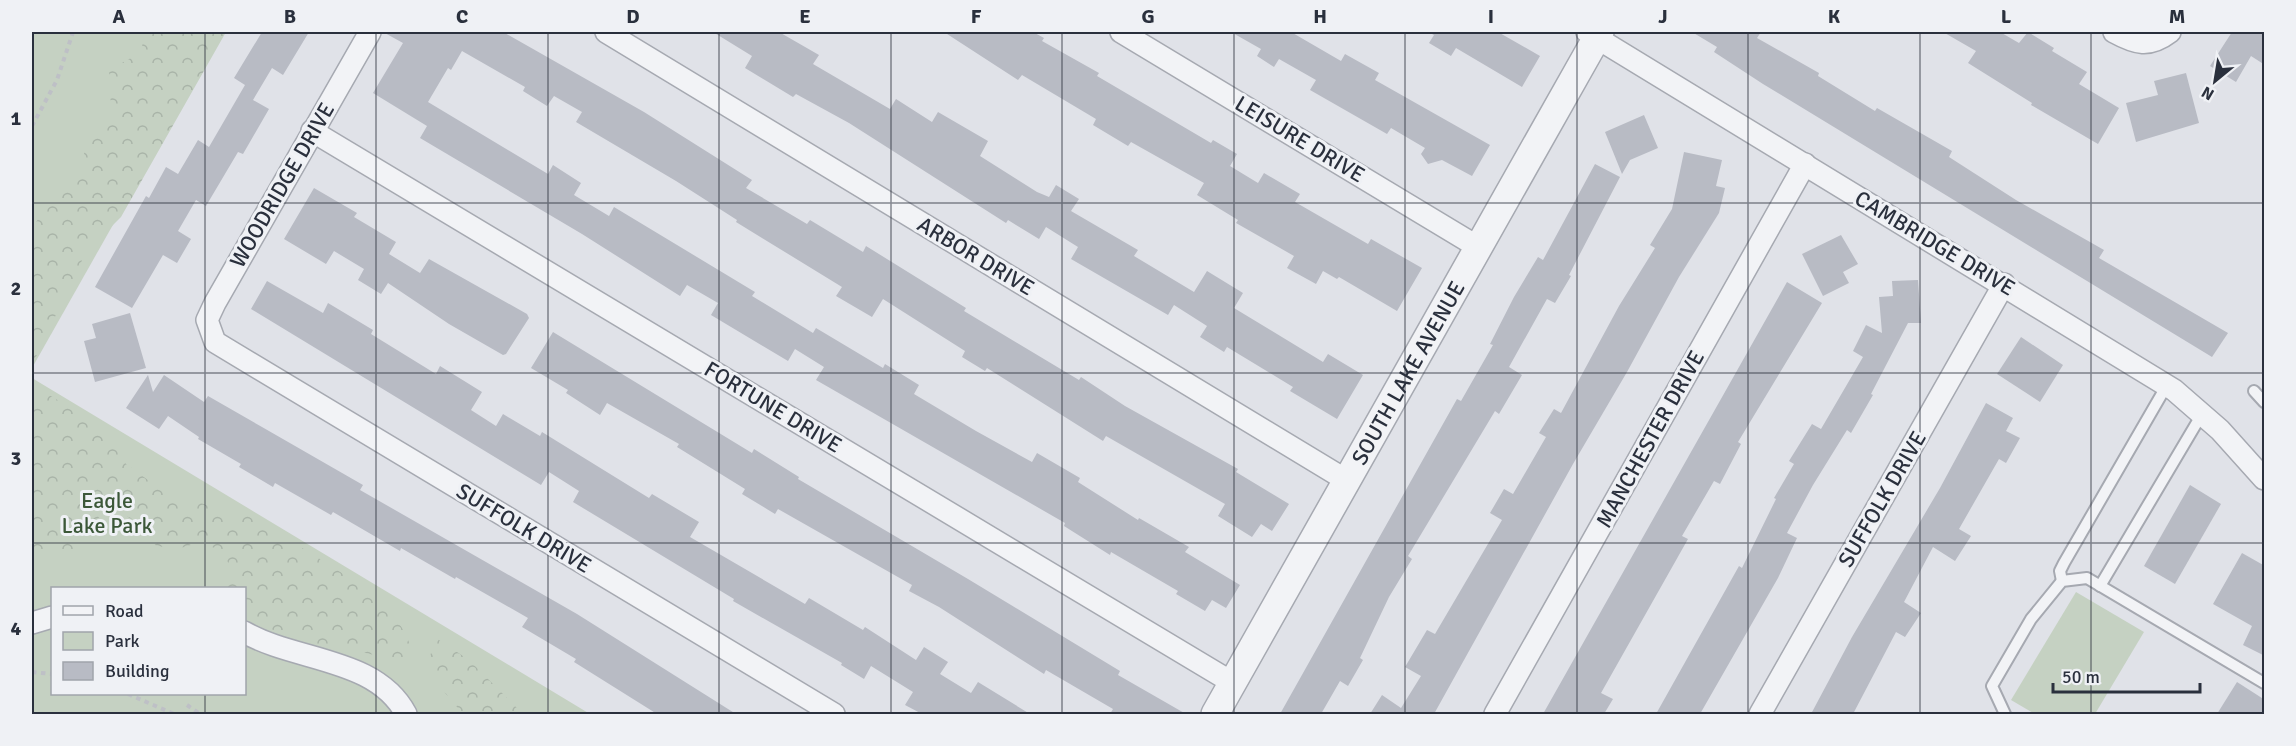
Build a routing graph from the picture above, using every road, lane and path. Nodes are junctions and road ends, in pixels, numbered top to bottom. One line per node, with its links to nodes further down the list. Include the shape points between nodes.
1 (73, 32): 8 (path, via 57,80)
2 (370, 32): 9 (street, WOODRIDGE DRIVE)
3 (606, 32): 19 (street, ARBOR DRIVE)
4 (1121, 32): 11 (street, LEISURE DRIVE)
5 (2170, 32): 7 (street, via 2156,42)
6 (1594, 33): 10 (street, CAMBRIDGE DRIVE); 11 (street, SOUTH LAKE AVENUE)
7 (2122, 37)
8 (32, 126)
9 (312, 131): 13 (street, WOODRIDGE DRIVE, via 207,320); 28 (street, FORTUNE DRIVE)
10 (1805, 164): 12 (street, CAMBRIDGE DRIVE); 36 (street, MANCHESTER DRIVE)
11 (1478, 247): 19 (street, SOUTH LAKE AVENUE)
12 (2004, 284): 14 (street, CAMBRIDGE DRIVE); 37 (street, SUFFOLK DRIVE)
13 (215, 342): 34 (street, SUFFOLK DRIVE)
14 (2167, 385): 17 (street, CAMBRIDGE DRIVE); 20 (lane, via 2064,563)
15 (2254, 391): 16 (lane)
16 (2265, 402)
17 (2202, 414): 18 (street, CAMBRIDGE DRIVE); 21 (lane)
18 (2265, 479)
19 (1346, 480): 28 (street, SOUTH LAKE AVENUE)
20 (2062, 581): 21 (lane, via 2087,578); 38 (lane, via 2031,619 1992,686)
21 (2100, 586): 27 (lane)
22 (51, 617): 23 (street)
23 (32, 623)
24 (246, 633): 33 (street, via 375,679 390,690)
25 (32, 672): 26 (path)
26 (51, 674)
27 (2265, 682)
28 (1233, 683): 35 (street, SOUTH LAKE AVENUE)
29 (132, 695): 31 (path)
30 (187, 705): 32 (path)
31 (174, 714)
32 (200, 714)
33 (406, 714)
34 (834, 714)
35 (1215, 714)
36 (1496, 714)
37 (1760, 714)
38 (2005, 714)

